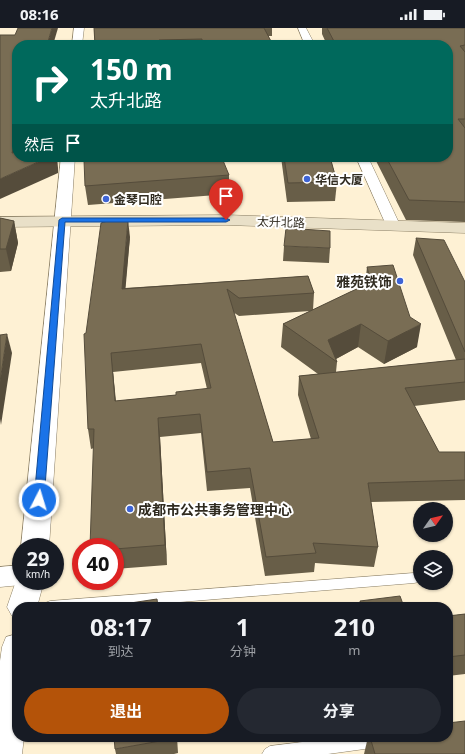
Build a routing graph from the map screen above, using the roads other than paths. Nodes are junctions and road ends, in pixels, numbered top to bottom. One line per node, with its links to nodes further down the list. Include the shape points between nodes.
1 (79, 28): 3 (street)
2 (302, 28): 4 (street)
3 (78, 40)
4 (308, 40)
5 (68, 162): 7 (street)
6 (364, 162): 9 (street)
7 (62, 220): 8 (main road, 太升北路); 9 (main road, 太升北路, via 226,220); 11 (street)
8 (0, 222)
9 (393, 225): 10 (main road, 太升北路)
10 (465, 228)
11 (36, 538)
12 (12, 576): 13 (street)
13 (0, 577)
14 (413, 578): 17 (lane)
15 (27, 590): 16 (street)
16 (24, 602)
17 (113, 602)
18 (12, 692): 20 (street)
19 (362, 742): 21 (lane)
20 (5, 754)
21 (270, 754)

